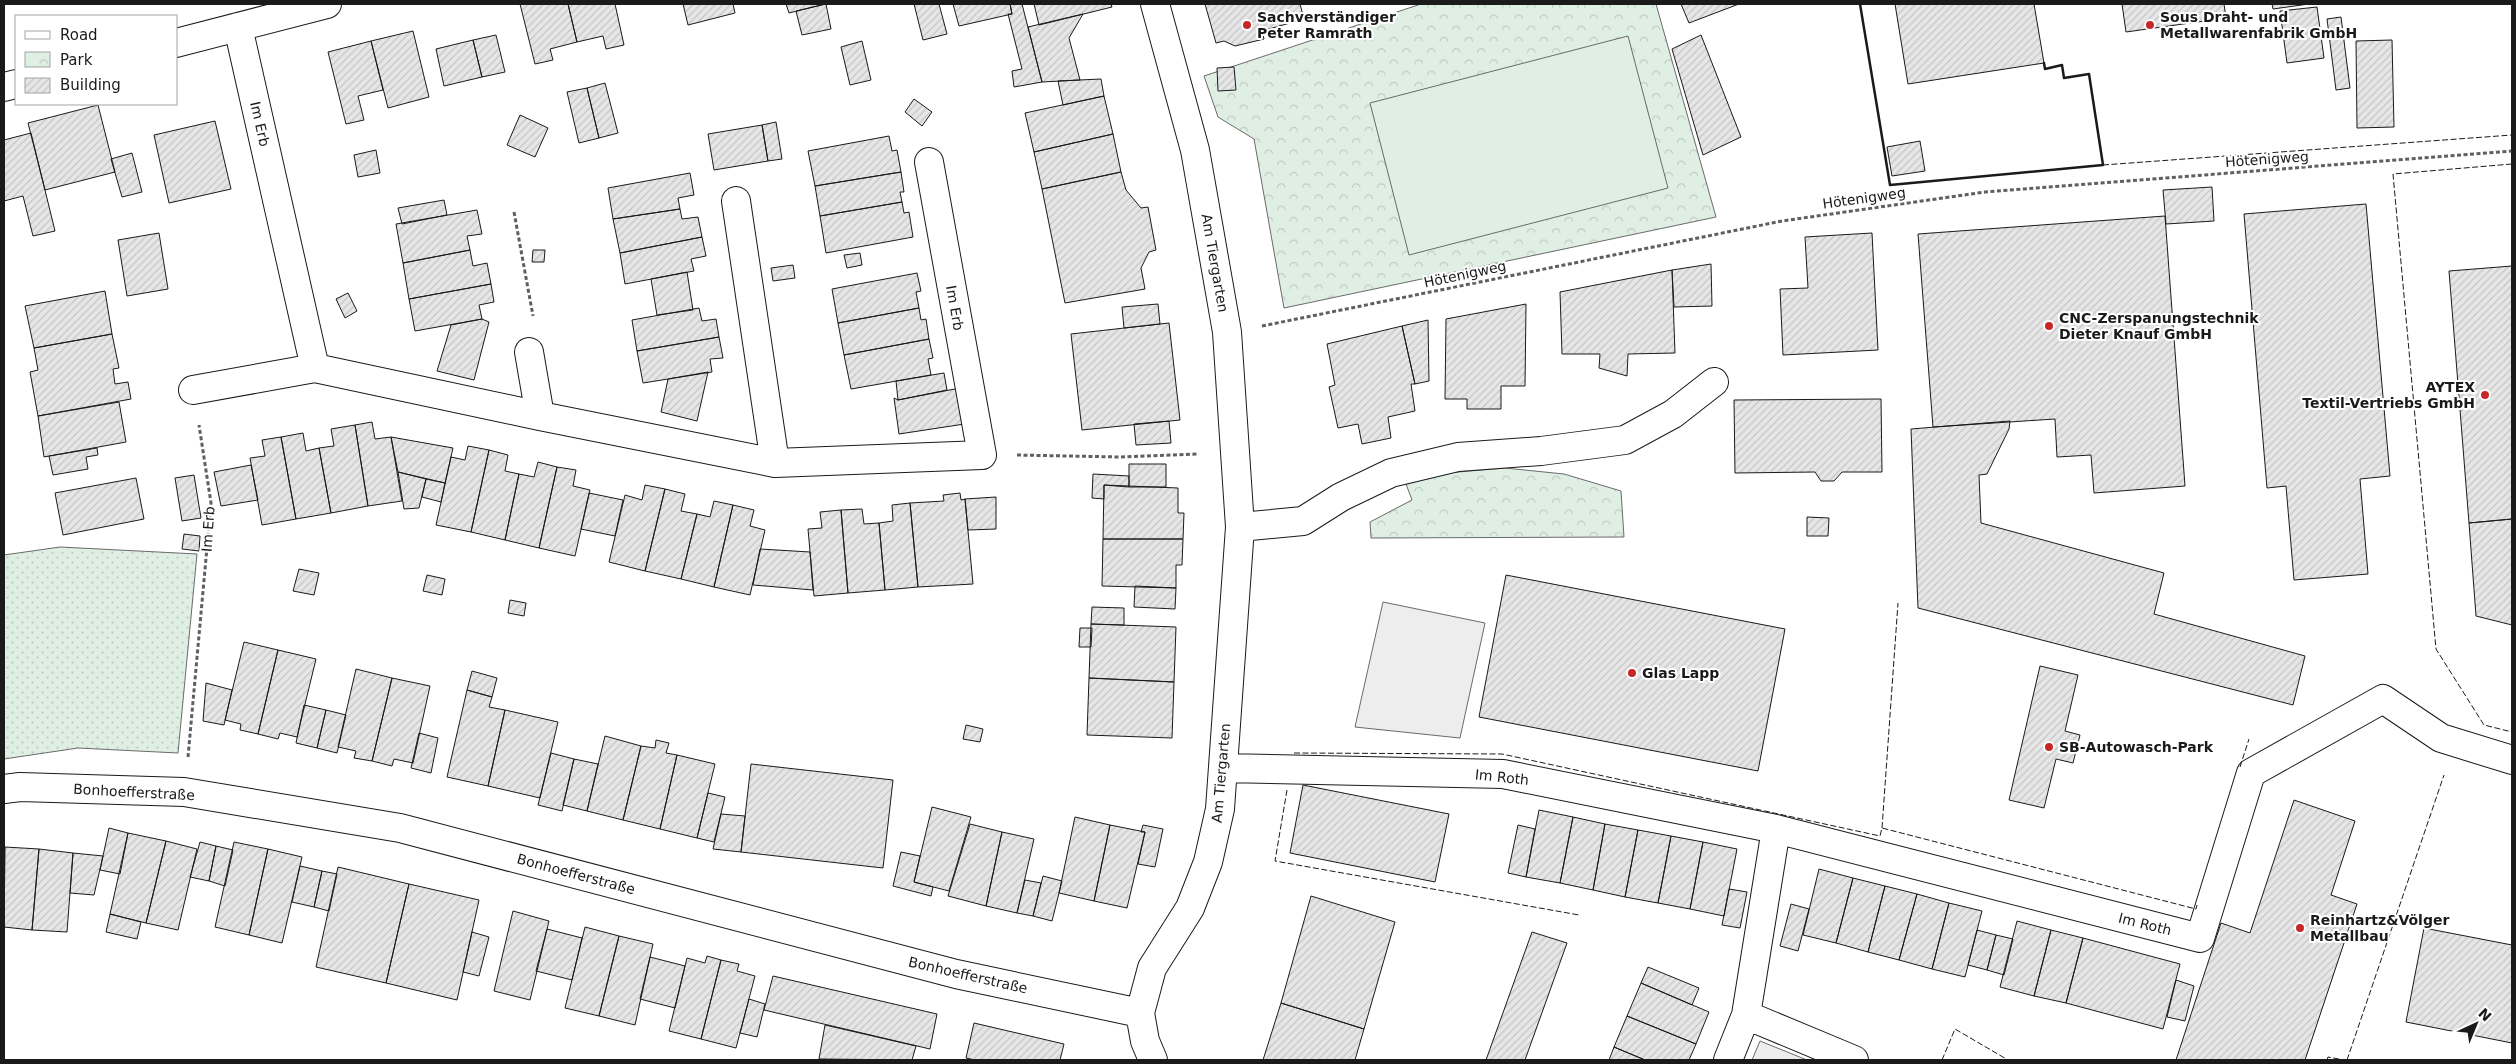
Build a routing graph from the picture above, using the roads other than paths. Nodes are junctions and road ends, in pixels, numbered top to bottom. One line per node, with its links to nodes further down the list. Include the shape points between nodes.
1 (327, 4): 3 (street)
2 (1155, 4): 13 (street, Am Tiergarten, via 1195,150 1227,332)
3 (238, 27): 4 (street); 8 (street, Im Erb)
4 (178, 42)
5 (929, 162): 12 (street, Im Erb, via 982,455)
6 (736, 201): 12 (street)
7 (529, 352): 11 (street)
8 (315, 368): 10 (street); 11 (street)
9 (1714, 382): 13 (street, via 1673,414 1625,440 1541,451 1458,456 1391,473 1341,497 1304,520)
10 (193, 390)
11 (540, 416): 12 (street)
12 (775, 463)
13 (1240, 527): 15 (street, Am Tiergarten)
14 (2512, 760): 17 (street, Im Roth, via 2442,738 2383,699 2251,773 2200,938)
15 (1223, 768): 17 (street, Im Roth, via 1503,774); 18 (street, Am Tiergarten, via 1220,809 1208,862 1190,908 1152,968)
16 (4, 789): 18 (street, Bonhoefferstraße, via 184,792 400,828 956,974)
17 (1776, 829): 19 (street)
18 (1140, 1013): 20 (street, Am Tiergarten, via 1145,1041)
19 (1746, 1015): 21 (street); 22 (street)
20 (1153, 1060)
21 (1728, 1060)
22 (1854, 1060)

